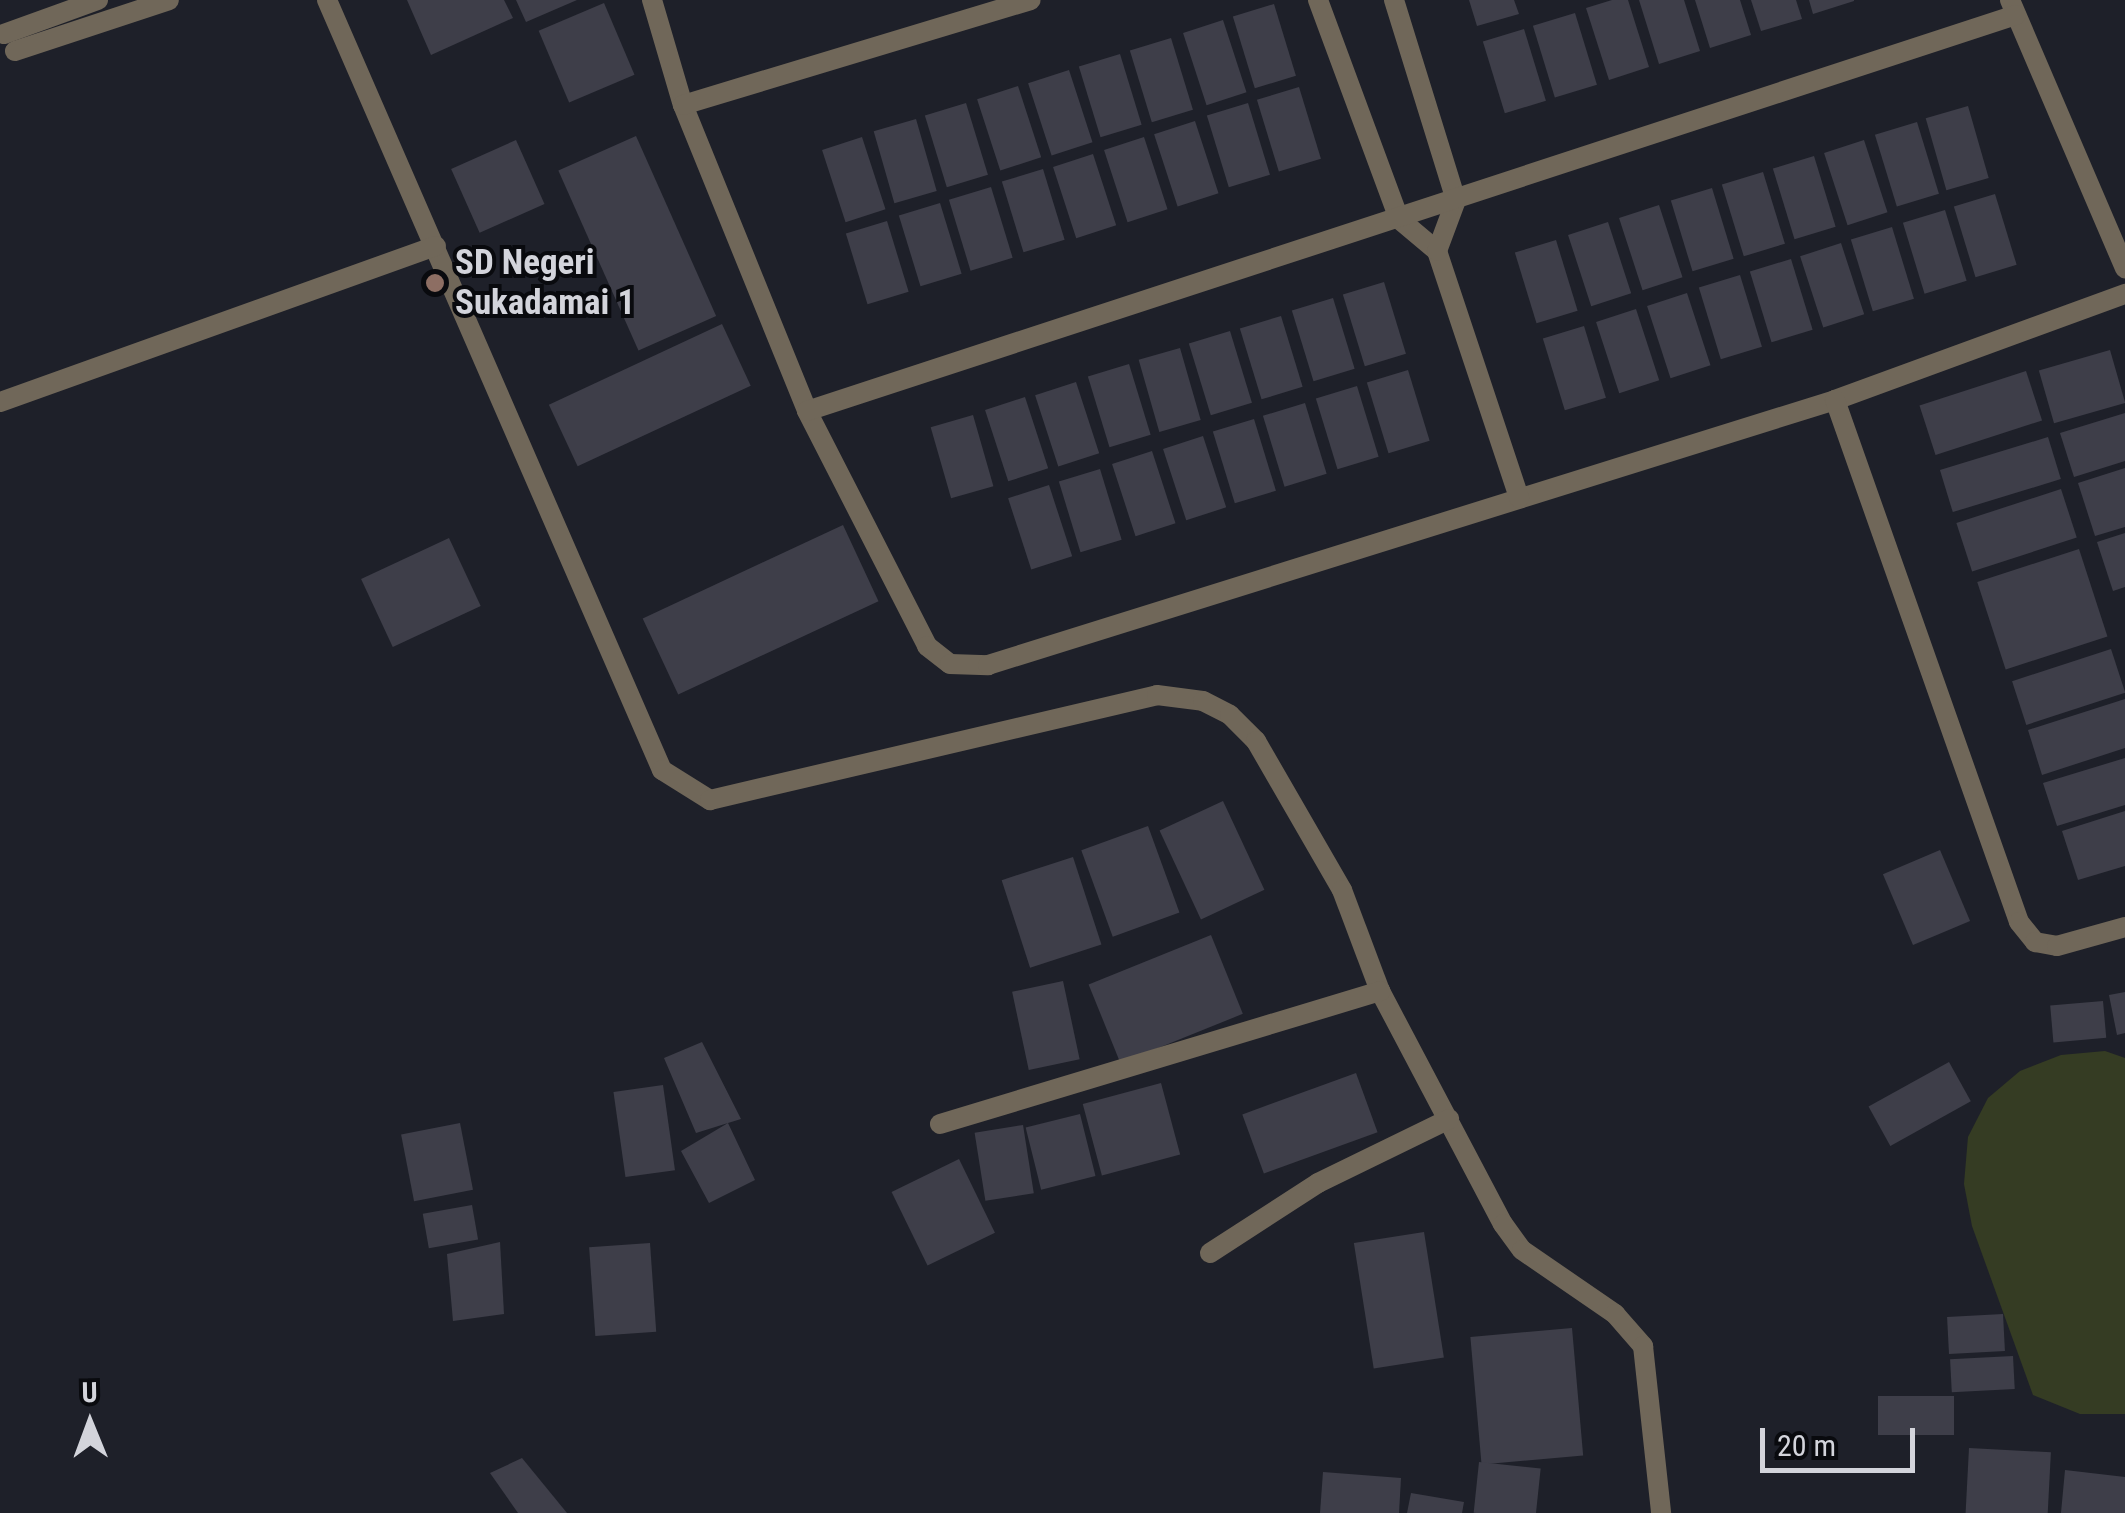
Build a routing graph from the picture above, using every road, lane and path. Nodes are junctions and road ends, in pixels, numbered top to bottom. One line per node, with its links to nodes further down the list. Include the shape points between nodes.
1 (98, 0): 2 (street, via 10,42)
2 (169, 0)
3 (327, 0): 12 (street)
4 (652, 0): 9 (street)
5 (1030, 0): 9 (street)
6 (1318, 0): 11 (street)
7 (1394, 0): 10 (street)
8 (2014, 8): 10 (street); 14 (street)
9 (683, 105): 18 (street)
10 (1456, 200): 11 (street); 13 (street)
11 (1399, 219): 13 (street); 18 (street)
12 (436, 246): 17 (street); 21 (street, via 662,770 688,792 710,800 738,795 1156,695 1203,701 1256,740 1342,890)
13 (1437, 251): 19 (street)
14 (2125, 268)
15 (2125, 294): 16 (street)
16 (1835, 400): 19 (street); 20 (street, via 2018,922 2035,942 2056,946)
17 (0, 402)
18 (808, 411): 19 (street, via 926,646 950,664 988,665)
19 (1519, 498)
20 (2125, 927)
21 (1380, 991): 22 (street); 23 (street)
22 (1448, 1119): 24 (street, via 1318,1184); 25 (street, via 1522,1250 1615,1314 1644,1346)
23 (940, 1124)
24 (1210, 1252)
25 (1662, 1513)

